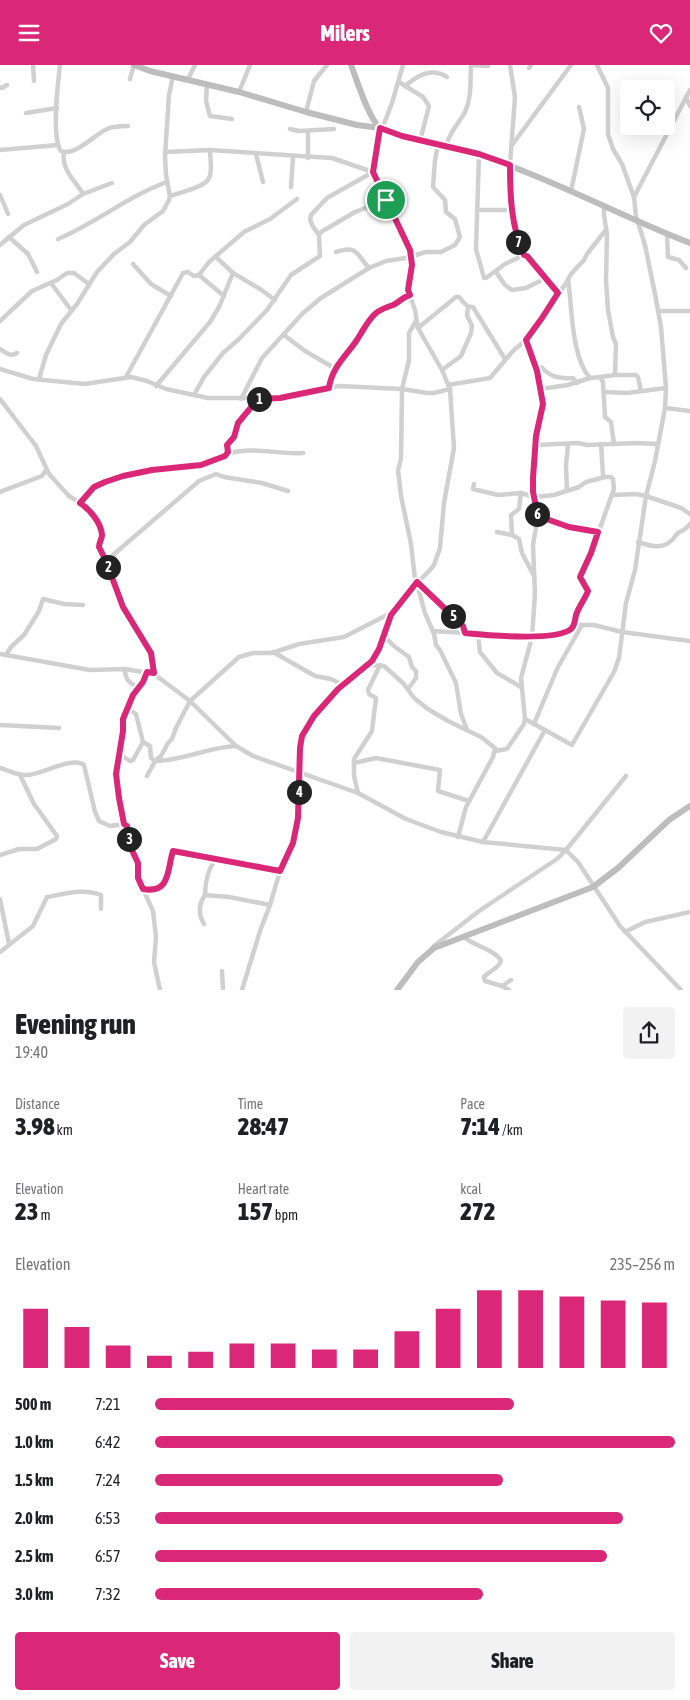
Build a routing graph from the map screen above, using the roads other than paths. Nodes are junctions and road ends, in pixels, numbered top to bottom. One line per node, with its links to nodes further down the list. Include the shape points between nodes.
1 (33, 65): 18 (street)
2 (60, 65): 29 (street)
3 (134, 65): 14 (street); 16 (street)
4 (194, 65): 17 (street)
5 (250, 65): 25 (street)
6 (327, 65): 30 (street, via 314,81)
7 (352, 65): 34 (street, via 372,118)
8 (403, 65): 19 (street)
9 (471, 65): 13 (street); 41 (street, via 466,110)
10 (510, 65): 42 (street, via 515,97)
11 (571, 65): 42 (street)
12 (597, 65): 61 (street, via 608,89 610,142)
13 (488, 66)
14 (173, 76): 17 (street); 45 (street)
15 (447, 77): 22 (street, via 436,71)
16 (130, 79)
17 (188, 79): 20 (street)
18 (34, 81)
19 (399, 82): 22 (street); 34 (street)
20 (207, 84): 25 (street); 32 (street, via 205,96 210,116)
21 (7, 85): 23 (street)
22 (405, 86): 38 (street, via 423,97 429,106)
23 (0, 87)
24 (690, 90): 26 (street)
25 (239, 92): 30 (street)
26 (686, 97): 27 (street); 61 (street)
27 (690, 106)
28 (579, 107): 57 (street, via 584,129)
29 (57, 108): 31 (street); 39 (street)
30 (306, 112): 34 (street)
31 (26, 113)
32 (232, 119)
33 (128, 126): 46 (street, via 106,129)
34 (381, 128): 38 (street); 52 (street)
35 (290, 129): 37 (street)
36 (334, 129): 37 (street)
37 (308, 131): 50 (street)
38 (420, 141): 40 (street)
39 (58, 145): 43 (street); 46 (street)
40 (438, 145): 41 (street); 79 (street, via 433,187 445,200 446,212 455,219 460,237 455,245 441,252)
41 (446, 146): 48 (street)
42 (512, 146): 51 (street)
43 (0, 150)
44 (210, 150): 45 (street); 47 (street); 60 (street, via 208,181)
45 (166, 152): 55 (street)
46 (64, 153): 58 (street, via 67,171)
47 (256, 153): 49 (street); 53 (street)
48 (479, 154): 51 (street); 65 (street)
49 (292, 157): 50 (street); 56 (street)
50 (308, 158): 52 (street, via 337,159)
51 (510, 165): 57 (street); 66 (street)
52 (373, 172): 63 (street); 70 (street, via 327,198 311,215 311,222)
53 (263, 181)
54 (112, 183): 58 (street)
55 (167, 183): 60 (street); 73 (street)
56 (291, 187)
57 (571, 191): 64 (street)
58 (83, 194): 72 (street, via 24,225)
59 (0, 195): 67 (street)
60 (170, 196): 90 (street, via 163,211 114,253)
61 (634, 197): 68 (street)
62 (297, 199): 78 (street, via 270,219 244,232)
63 (386, 200): 70 (street, via 355,212); 79 (street, via 408,242)
64 (604, 206): 68 (street); 69 (street)
65 (477, 210): 66 (street); 83 (street, via 476,249 481,273 486,278)
66 (511, 210): 77 (street)
67 (8, 214)
68 (638, 221): 71 (street); 98 (street)
69 (606, 227): 88 (street); 112 (street, via 606,280 608,310 616,343)
70 (319, 235): 95 (street, via 320,256 291,275)
71 (667, 235): 74 (street); 82 (street, via 668,257 679,260)
72 (10, 237): 75 (street); 84 (street, via 31,257)
73 (58, 239)
74 (690, 243)
75 (0, 245)
76 (336, 252): 81 (street, via 353,249)
77 (524, 255): 83 (street); 87 (street)
78 (216, 257): 85 (street); 86 (street)
79 (411, 257): 81 (street); 92 (street)
80 (132, 264): 93 (street, via 151,284)
81 (369, 268): 103 (street, via 321,298)
82 (686, 268)
83 (496, 272): 87 (street, via 512,290 526,288)
84 (37, 273)
85 (233, 273): 94 (street); 95 (street)
86 (199, 275): 93 (street, via 183,273); 94 (street)
87 (546, 278): 91 (street)
88 (568, 279): 91 (street); 115 (street, via 576,347)
89 (51, 283): 90 (street, via 72,272); 97 (street); 100 (street, via 32,291)
90 (89, 284): 97 (street)
91 (558, 293): 104 (street)
92 (410, 295): 101 (street); 110 (street, via 371,318)
93 (170, 296): 113 (street)
94 (224, 296): 118 (street, via 206,329)
95 (274, 300): 126 (street, via 223,353)
96 (468, 307): 102 (street, via 456,297); 107 (street, via 473,307); 111 (street, via 471,333 461,356)
97 (71, 311): 116 (street, via 48,351)
98 (658, 311): 99 (street); 123 (street)
99 (690, 311)
100 (0, 321)
101 (416, 321): 102 (street); 121 (street, via 409,333 409,360)
102 (418, 328): 111 (street)
103 (284, 335): 110 (street); 128 (street, via 262,358)
104 (526, 340): 107 (street); 108 (street)
105 (0, 349): 106 (street, via 8,354)
106 (17, 353)
107 (505, 359): 119 (street, via 490,378)
108 (536, 367): 117 (street, via 558,379 573,379); 122 (street)
109 (0, 369): 116 (street)
110 (336, 369): 120 (street)
111 (442, 370): 119 (street)
112 (615, 375): 114 (street); 124 (street, via 636,375)
113 (126, 377): 116 (street, via 85,384); 118 (street)
114 (600, 377): 115 (street); 125 (street)
115 (590, 378): 117 (street)
116 (39, 379)
117 (577, 383): 122 (street)
118 (156, 386): 126 (street)
119 (449, 387): 121 (street, via 434,393); 159 (street, via 454,443 440,548 434,565)
120 (329, 388): 121 (street); 129 (street)
121 (402, 389): 159 (street, via 400,497)
122 (540, 389): 136 (street, via 542,411)
123 (666, 389): 124 (street); 130 (street)
124 (641, 391): 125 (street)
125 (604, 392): 134 (street, via 605,417 611,422)
126 (194, 395): 128 (street)
127 (0, 399): 139 (street, via 36,447)
128 (241, 399): 129 (street)
129 (258, 399): 138 (street, via 238,423)
130 (665, 408): 131 (street); 135 (street)
131 (690, 411)
132 (568, 444): 133 (street); 136 (street); 142 (street)
133 (601, 444): 134 (street); 140 (street)
134 (614, 444): 135 (street)
135 (658, 444): 148 (street)
136 (536, 445): 147 (street)
137 (303, 453): 138 (street, via 248,451)
138 (225, 456): 149 (street, via 201,465 152,470 112,479 94,487)
139 (46, 470): 144 (street, via 42,476); 149 (street, via 56,484)
140 (605, 477): 142 (street); 146 (street, via 613,479)
141 (474, 484): 145 (street, via 474,489 483,493)
142 (567, 489): 147 (street, via 554,495)
143 (288, 491): 157 (street, via 248,480 210,475)
144 (0, 492)
145 (521, 493): 147 (street); 155 (street, via 518,509 511,515)
146 (613, 495): 148 (street); 154 (street)
147 (534, 497): 151 (street)
148 (646, 497): 150 (street); 156 (street)
149 (80, 503): 157 (street, via 96,519 102,534 99,547)
150 (690, 514)
151 (538, 516): 154 (street, via 569,527); 158 (street, via 533,545)
152 (690, 524): 156 (street, via 666,545 657,547)
153 (497, 532): 155 (street)
154 (598, 532): 163 (street, via 580,577 588,591)
155 (512, 535): 158 (street, via 519,539)
156 (638, 542): 165 (street)
157 (106, 561): 178 (street, via 123,607 151,653)
158 (533, 575): 169 (street)
159 (417, 582): 161 (street); 164 (street); 166 (street, via 463,626)
160 (83, 605): 172 (street, via 43,599 24,635)
161 (394, 611): 168 (street); 171 (street, via 350,635)
162 (582, 625): 163 (street); 165 (street); 186 (street, via 558,667)
163 (574, 627): 169 (street, via 562,633)
164 (433, 631): 166 (street); 189 (street, via 436,645 456,683 460,714)
165 (622, 632): 170 (street); 190 (street, via 617,665 572,745)
166 (465, 633): 167 (street)
167 (478, 634): 169 (street); 181 (street, via 480,652 497,673)
168 (384, 635): 174 (street); 182 (street, via 409,657 416,671 416,678)
169 (532, 637): 181 (street, via 523,669)
170 (690, 641)
171 (273, 652): 179 (street, via 315,677 335,680); 183 (street, via 240,657)
172 (3, 654): 173 (street); 176 (street, via 90,670)
173 (0, 661)
174 (368, 665): 175 (street); 179 (street)
175 (380, 665): 182 (street); 196 (street, via 368,690 369,694 376,696 372,731)
176 (125, 669): 177 (street); 180 (street, via 131,685)
177 (147, 672): 178 (street); 180 (street)
178 (154, 673): 183 (street)
179 (343, 685): 198 (street, via 314,716 302,736)
180 (139, 687): 184 (street)
181 (522, 687): 185 (street)
182 (408, 689): 189 (street, via 428,709)
183 (190, 701): 192 (street); 195 (street, via 172,739)
184 (127, 708): 191 (street, via 136,714); 194 (street)
185 (525, 719): 186 (street); 193 (street, via 507,749)
186 (534, 724): 190 (street)
187 (0, 725): 188 (street)
188 (60, 728)
189 (467, 730): 193 (street, via 489,742)
190 (545, 730): 207 (street)
191 (143, 742): 194 (street, via 133,760); 195 (street, via 150,746)
192 (236, 746): 195 (street, via 211,749 186,758); 198 (street, via 253,756)
193 (495, 751): 203 (street)
194 (120, 757): 205 (street, via 116,774)
195 (155, 761): 200 (street)
196 (354, 763): 202 (street); 203 (street, via 376,758 440,770 438,791)
197 (0, 768): 199 (street)
198 (301, 772): 202 (street); 211 (street, via 295,835)
199 (20, 775): 205 (street, via 82,763 99,821 110,826); 209 (street, via 34,804 57,836 37,849 19,849)
200 (147, 776)
201 (626, 776): 208 (street)
202 (358, 793): 206 (street, via 406,819)
203 (469, 801): 206 (street)
204 (690, 806): 212 (street, via 669,820)
205 (124, 824): 213 (street)
206 (458, 837): 207 (street)
207 (483, 842): 208 (street)
208 (566, 850): 212 (street, via 578,862); 224 (street, via 544,869 479,911)
209 (0, 855)
210 (217, 859): 211 (street); 213 (street, via 173,851 164,884 158,888); 214 (street, via 212,863)
211 (280, 871): 216 (street)
212 (593, 887): 220 (street); 221 (street)
213 (143, 889): 228 (street, via 153,911 154,961)
214 (205, 895): 216 (street); 219 (street, via 200,901 200,916)
215 (0, 899): 222 (street)
216 (270, 905): 230 (street)
217 (101, 909): 222 (street, via 101,895 94,893 80,891 47,897 32,926)
218 (690, 912): 220 (street, via 645,923)
219 (204, 924)
220 (625, 932): 233 (street)
221 (464, 937): 224 (street); 227 (street, via 500,957 500,964 484,979)
222 (9, 945): 223 (street)
223 (0, 952)
224 (428, 952): 231 (street)
225 (222, 971): 229 (street)
226 (512, 980): 227 (street)
227 (502, 986): 232 (street)
228 (160, 990)
229 (224, 990)
230 (242, 990)
231 (397, 990)
232 (509, 990)
233 (681, 990)

